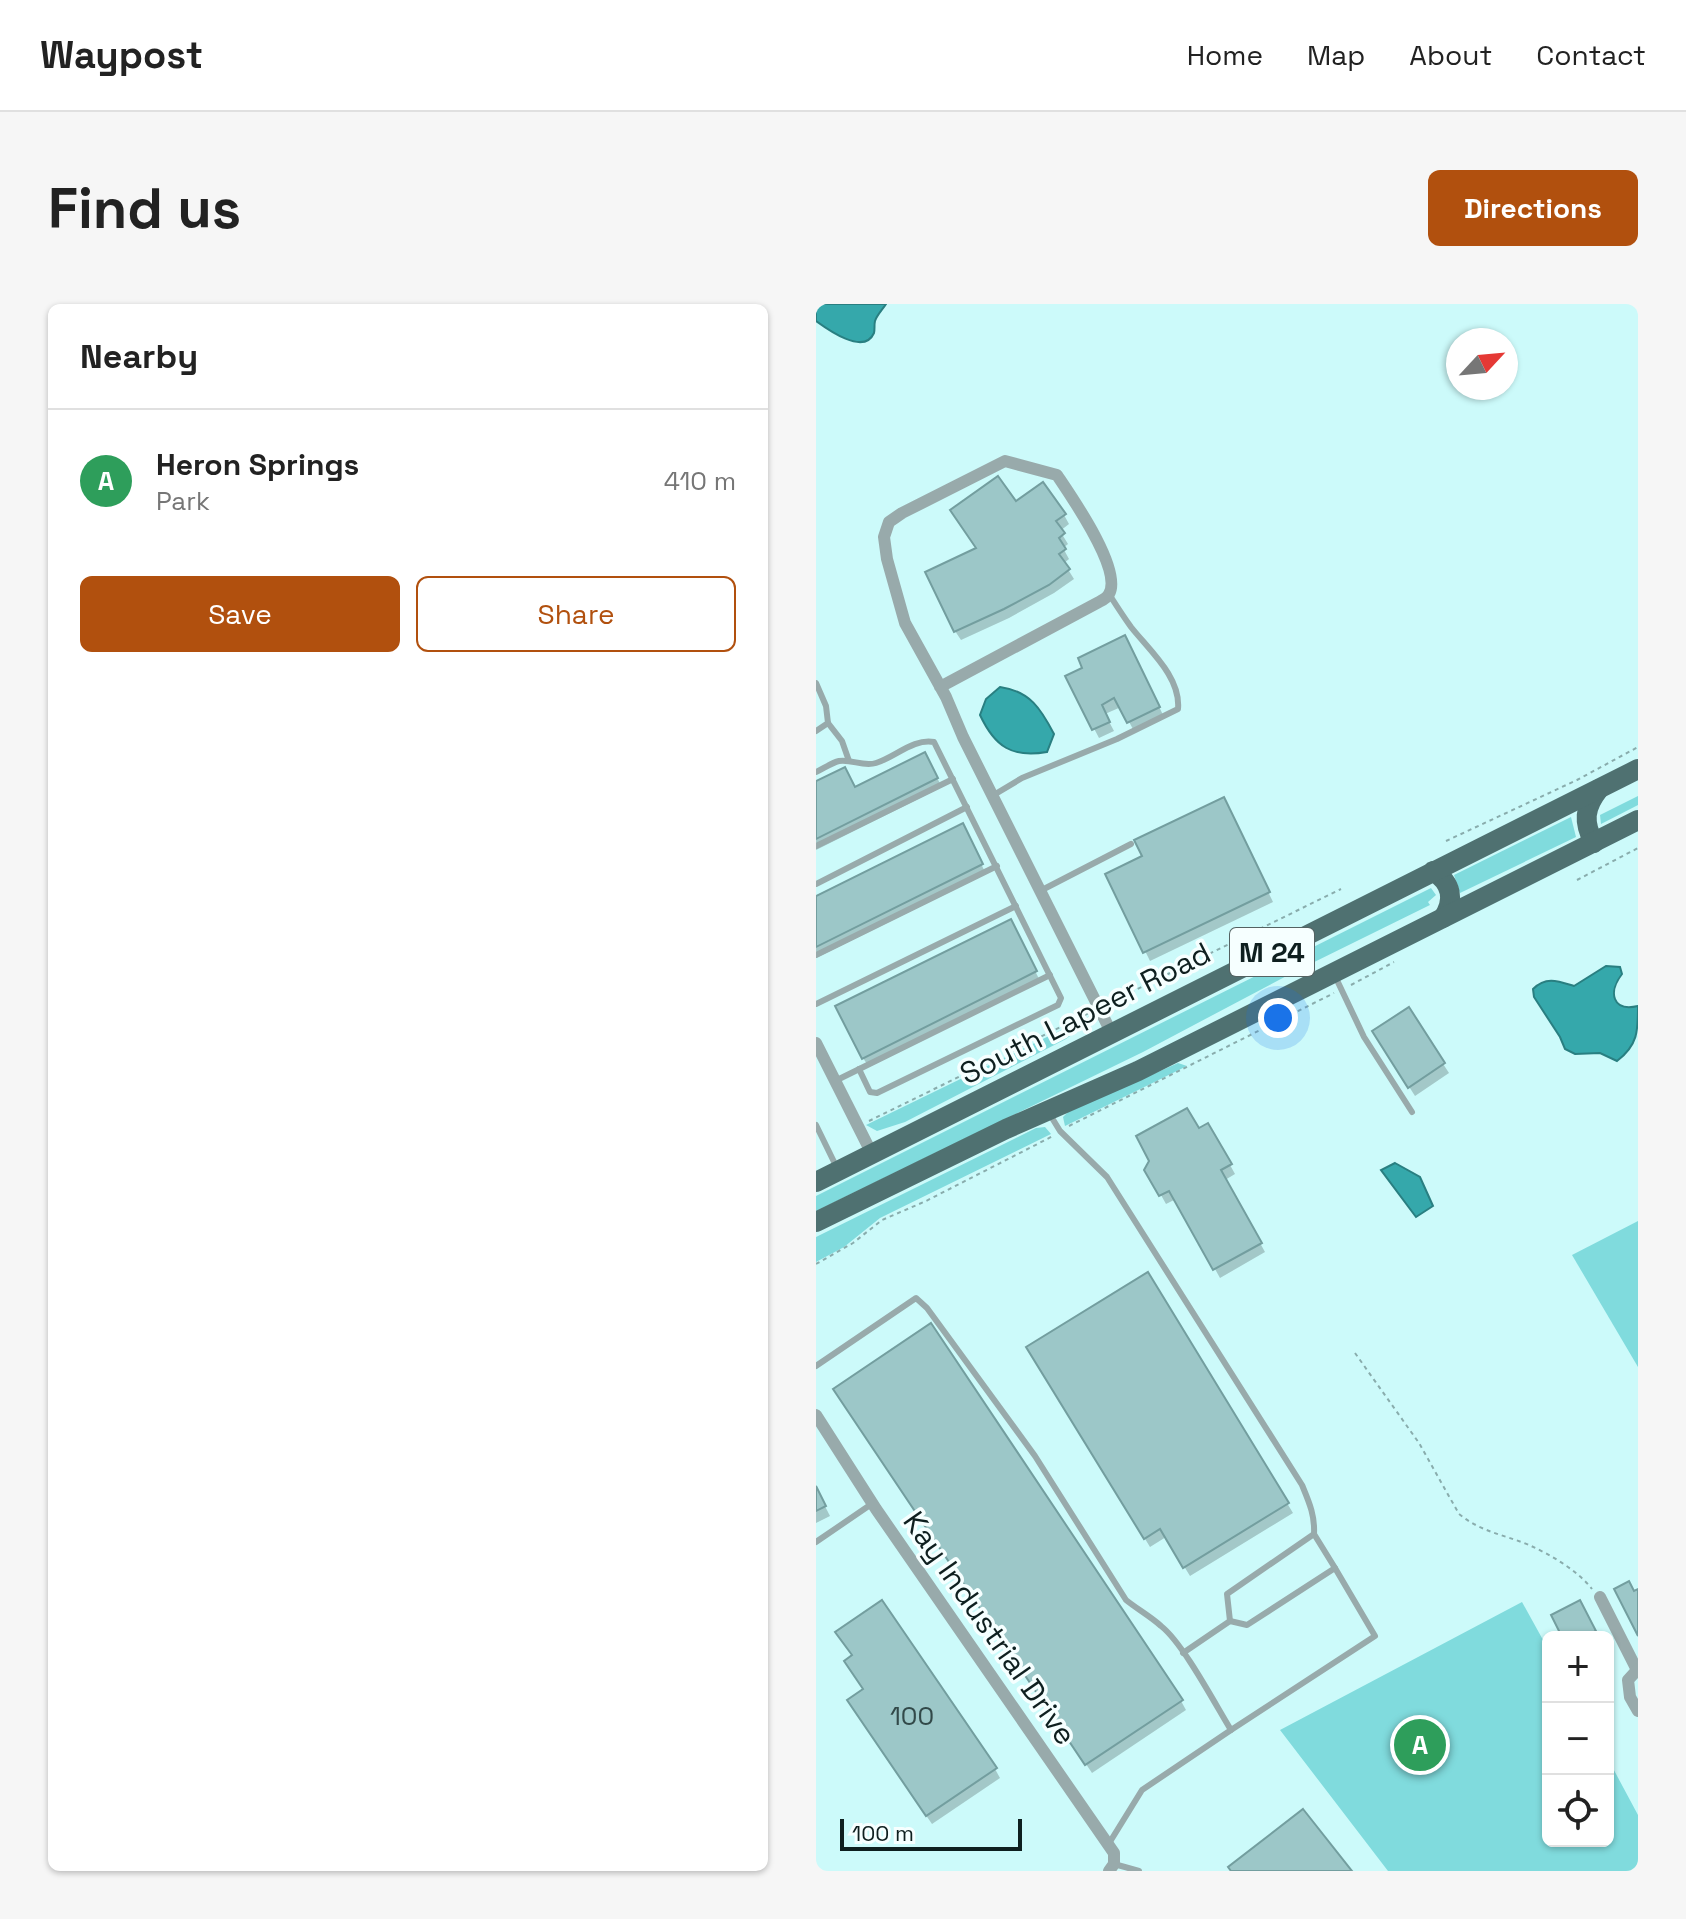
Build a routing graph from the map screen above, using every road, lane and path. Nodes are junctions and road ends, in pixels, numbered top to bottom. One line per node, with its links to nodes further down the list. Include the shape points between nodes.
1 (1109, 594): 3 (street); 3 (street, via 1097,535 1057,475 1005,461 902,513 889,522 884,537 887,559 905,623); 12 (lane, via 1158,658 1179,697 1178,709)
2 (816, 683): 4 (lane)
3 (940, 687): 12 (street)
4 (828, 723): 5 (lane); 7 (lane)
5 (816, 731)
6 (1638, 747): 15 (path)
7 (849, 761): 9 (lane); 10 (lane, via 876,763 925,740 934,742)
8 (1638, 769): 11 (main road, South Lapeer Road / M 24)
9 (816, 772)
10 (953, 779): 13 (lane); 18 (lane)
11 (1599, 789): 16 (main road, via 1586,813); 21 (main road, South Lapeer Road / M 24)
12 (992, 796): 25 (street)
13 (967, 807): 20 (lane); 23 (lane)
14 (1638, 820): 16 (main road, M 24)
15 (1446, 841)
16 (1594, 843): 27 (main road, M 24)
17 (1131, 844): 25 (lane)
18 (816, 846)
19 (1638, 848): 22 (path)
20 (997, 866): 26 (lane); 28 (lane)
21 (1433, 871): 27 (main road, via 1451,895); 35 (main road, South Lapeer Road / M 24)
22 (1577, 880)
23 (816, 884)
24 (1341, 889): 32 (path)
25 (1040, 891): 35 (street)
26 (1016, 906): 30 (lane); 33 (lane)
27 (1443, 918): 31 (main road, M 24)
28 (816, 955)
29 (1394, 962): 31 (path)
30 (1050, 975): 37 (lane); 37 (lane, via 1061,998 1058,1005 877,1093 870,1092)
31 (1337, 981): 39 (main road, M 24); 40 (lane, via 1385,1073); 43 (path)
32 (1109, 1003)
33 (816, 1004)
34 (1090, 1013): 41 (path)
35 (1111, 1032): 44 (main road, South Lapeer Road / M 24)
36 (816, 1043): 38 (street)
37 (859, 1069): 38 (lane)
38 (835, 1081): 44 (street)
39 (1048, 1111): 43 (lane); 47 (main road, M 24)
40 (1412, 1112)
41 (872, 1119)
42 (816, 1125): 45 (lane)
43 (1060, 1131): 48 (path, via 882,1220); 53 (lane, via 1107,1177 1302,1485 1315,1518)
44 (872, 1154): 45 (main road, South Lapeer Road / M 24)
45 (839, 1171): 46 (main road, South Lapeer Road / M 24)
46 (816, 1182)
47 (816, 1222)
48 (816, 1264)
49 (1355, 1353): 56 (path, via 1419,1443 1459,1514 1582,1576)
50 (816, 1366): 58 (lane, via 916,1298 1035,1456 1126,1600 1163,1626)
51 (816, 1415): 52 (street, Kay Industrial Drive)
52 (873, 1503): 54 (lane); 62 (street, Kay Industrial Drive)
53 (1314, 1534): 55 (lane); 57 (lane, via 1227,1594)
54 (816, 1542)
55 (1335, 1568): 57 (lane, via 1247,1625); 61 (lane, via 1375,1636)
56 (1600, 1597): 59 (street)
57 (1230, 1621): 58 (lane)
58 (1183, 1653): 61 (lane)
59 (1638, 1670): 60 (street, via 1628,1680)
60 (1638, 1711)
61 (1231, 1730): 62 (lane, via 1142,1790)
62 (1108, 1845): 63 (street, Kay Industrial Drive, via 1114,1853)
63 (1111, 1868): 64 (lane)
64 (1139, 1871)

